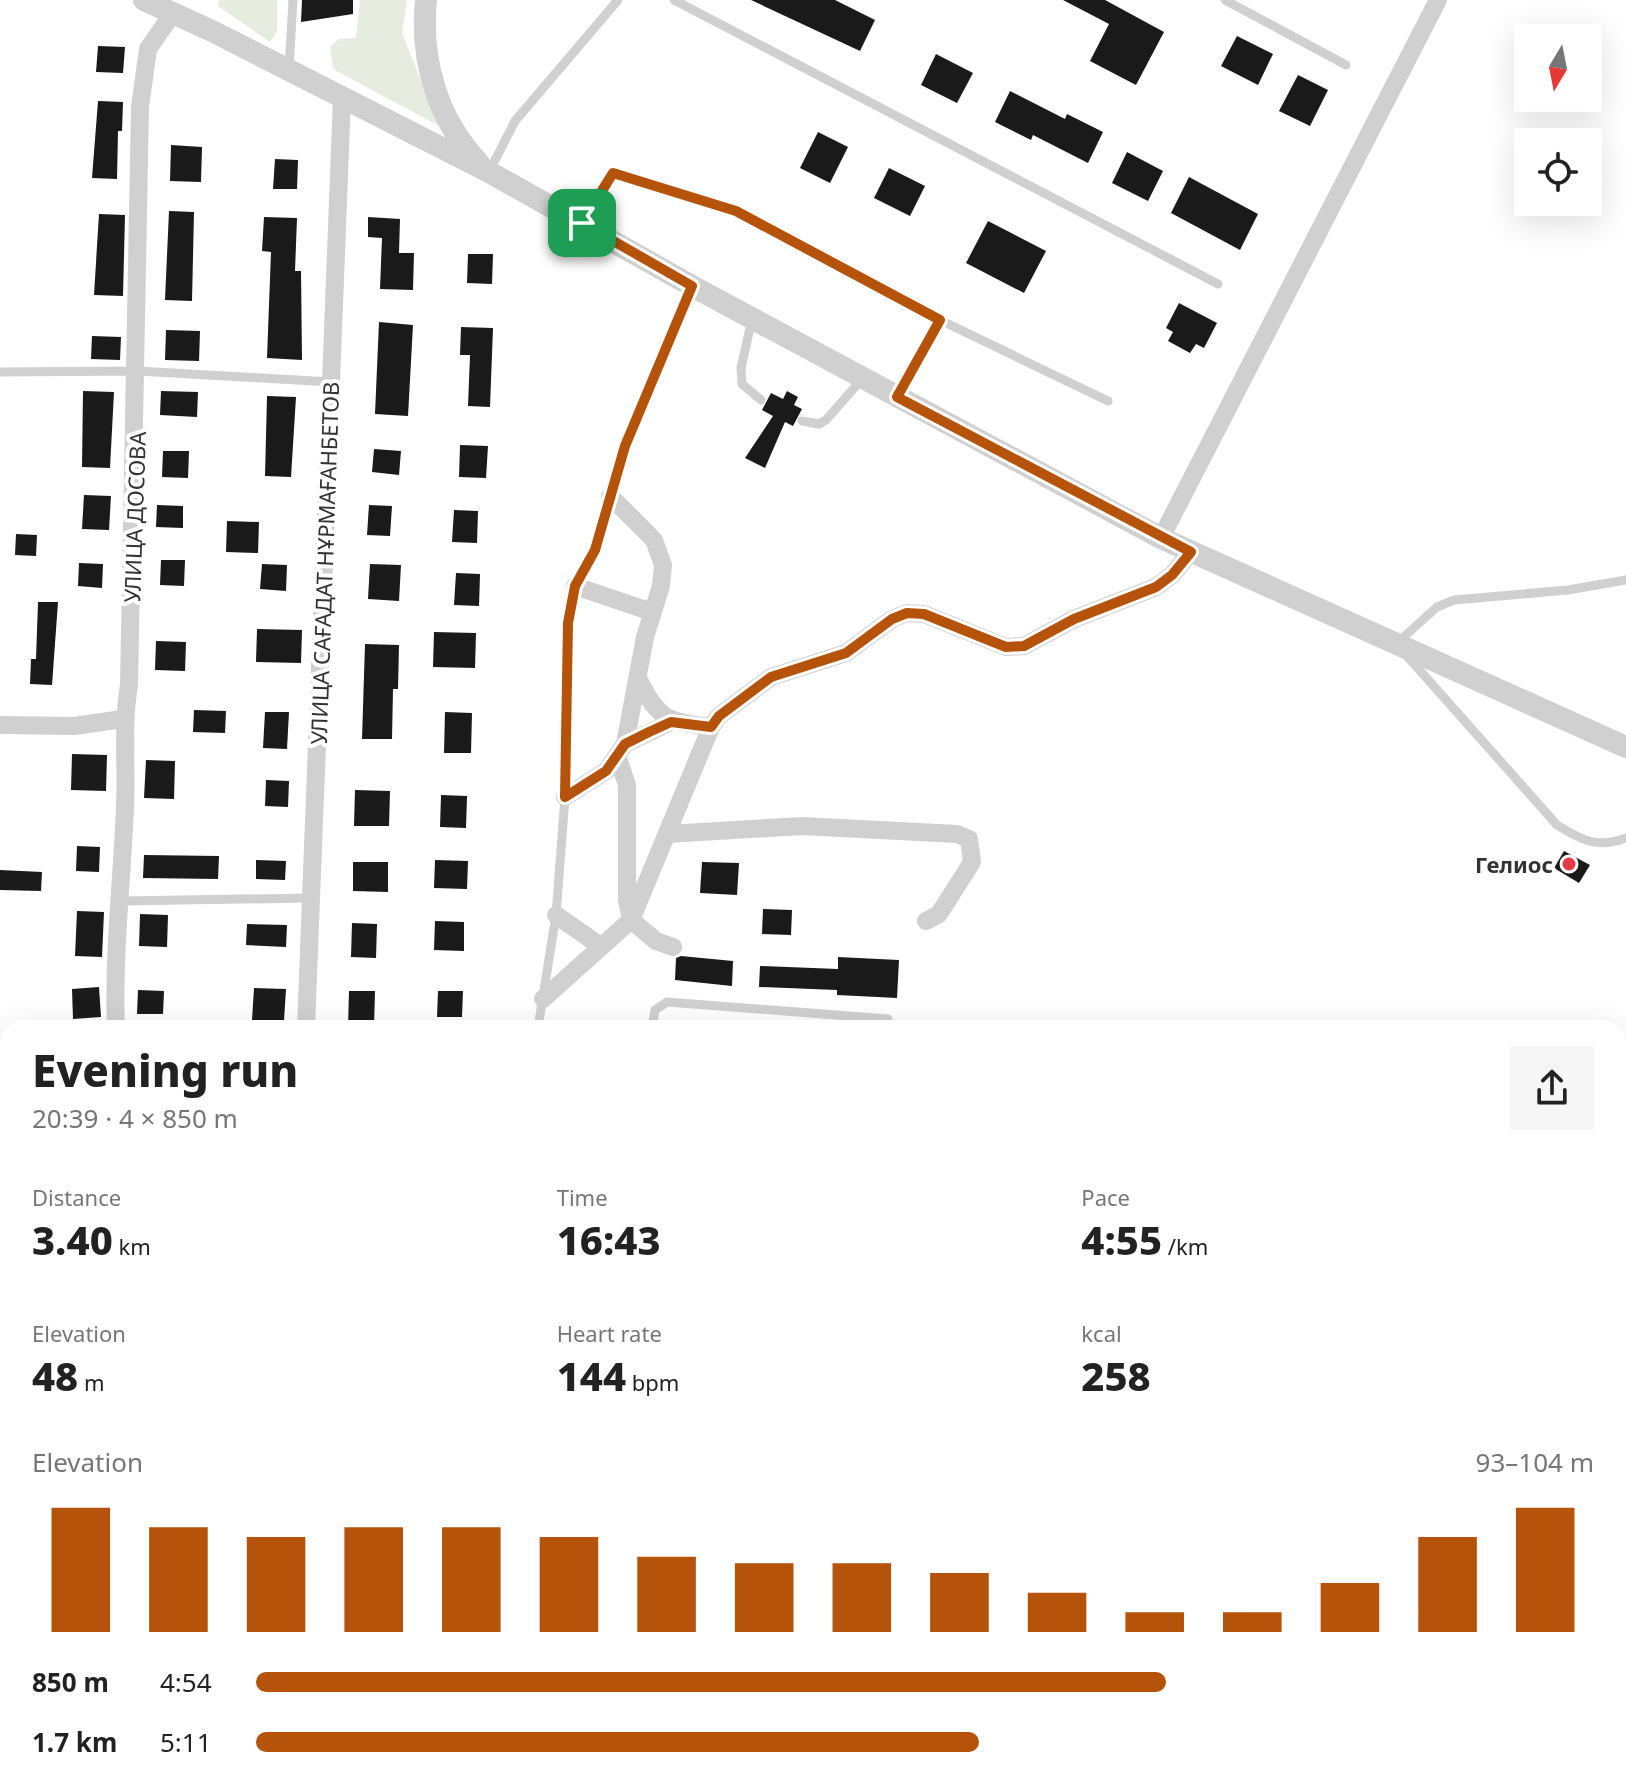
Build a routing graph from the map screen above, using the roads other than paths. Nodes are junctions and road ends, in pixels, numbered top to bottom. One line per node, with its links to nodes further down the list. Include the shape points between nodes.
1 (144, 0): 8 (street)
2 (293, 0): 10 (lane)
3 (426, 0): 12 (street, via 423,28 434,87 454,133)
4 (618, 0): 12 (lane, via 515,121)
5 (674, 0): 14 (lane)
6 (1225, 0): 9 (lane)
7 (1438, 0): 27 (street)
8 (173, 13): 10 (street); 18 (street, УЛИЦА ДОСОВА, via 148,49 140,107)
9 (1346, 65)
10 (289, 69): 11 (street)
11 (342, 98): 12 (street); 21 (street, УЛИЦА САҒАДАТ НҰРМАҒАНБЕТОВ)
12 (489, 172): 13 (street)
13 (582, 223): 15 (street); 17 (lane, via 613,173 736,211)
14 (1218, 284)
15 (692, 286): 16 (street); 26 (lane, via 625,446)
16 (752, 319): 20 (street); 23 (lane, via 742,384)
17 (940, 320): 22 (lane); 24 (lane)
18 (138, 371): 19 (lane); 21 (lane); 34 (street, УЛИЦА ДОСОВА, via 129,685)
19 (0, 372)
20 (862, 378): 22 (street); 25 (lane, via 826,420)
21 (331, 382): 43 (street, УЛИЦА САҒАДАТ НҰРМАҒАНБЕТОВ)
22 (897, 397): 27 (street)
23 (761, 400)
24 (1108, 401)
25 (802, 421)
26 (610, 496): 30 (lane, via 595,550); 31 (street, via 639,522 659,552 661,586)
27 (1161, 538): 28 (street)
28 (1191, 552): 32 (street); 37 (street, via 1156,587 1074,619 1024,646 1006,647 924,614 907,613 846,653 771,677)
29 (1626, 580): 32 (lane, via 1454,600 1437,607)
30 (575, 586): 31 (street); 40 (lane, via 568,623)
31 (652, 612): 33 (street)
32 (1396, 644): 38 (street); 42 (lane, via 1557,825 1585,842)
33 (639, 680): 35 (street, via 654,708); 39 (street)
34 (123, 719): 36 (street, via 74,726); 44 (street, УЛИЦА ДОСОВА, via 127,766)
35 (671, 722): 37 (street); 39 (street)
36 (0, 725)
37 (711, 727): 41 (street)
38 (1626, 747)
39 (622, 751): 40 (street, via 585,786); 46 (street)
40 (565, 797): 45 (lane)
41 (667, 834): 46 (street); 47 (street, via 802,826 957,834 969,839 972,862 939,914)
42 (1626, 838)
43 (311, 898): 44 (lane); 53 (street, УЛИЦА САҒАДАТ НҰРМАҒАНБЕТОВ)
44 (121, 901): 52 (street, УЛИЦА ДОСОВА)
45 (556, 915): 48 (street); 50 (lane)
46 (631, 920): 48 (street); 49 (street, via 656,941)
47 (926, 921)
48 (599, 945): 50 (street)
49 (673, 947)
50 (543, 999): 54 (lane)
51 (888, 1019): 55 (lane, via 667,1002 655,1010)
52 (116, 1020)
53 (306, 1020)
54 (539, 1020)
55 (653, 1020)

